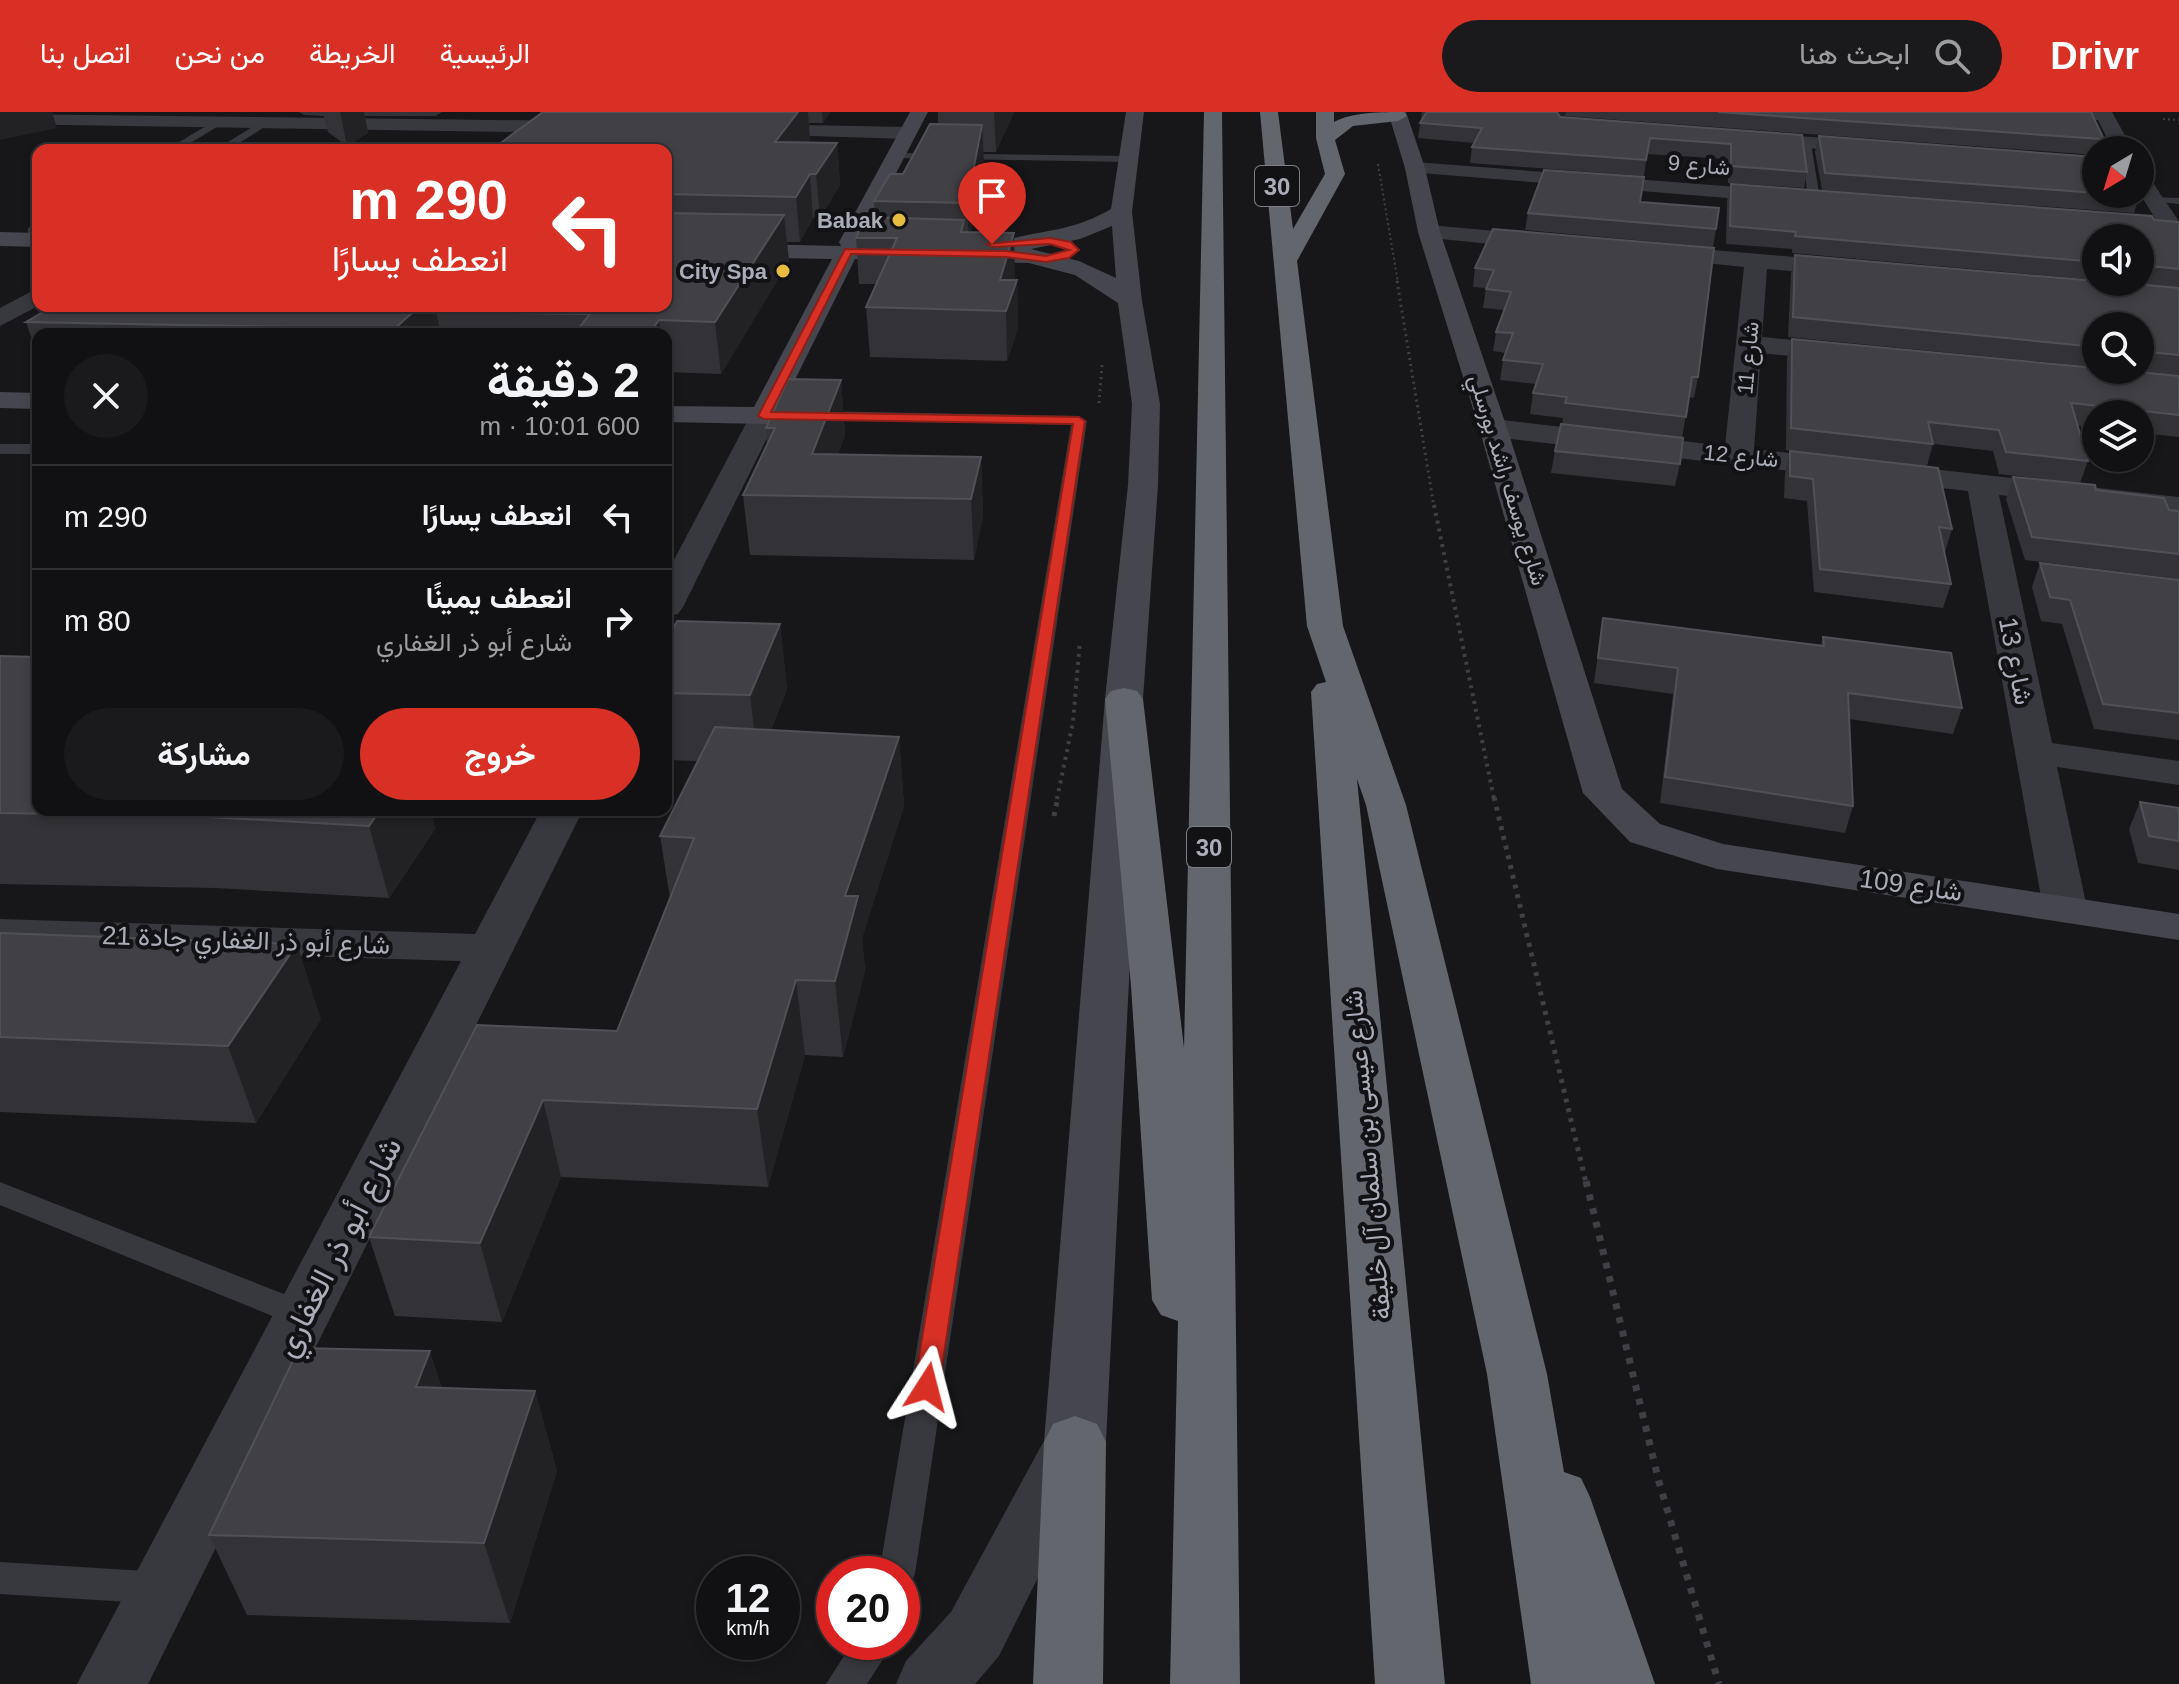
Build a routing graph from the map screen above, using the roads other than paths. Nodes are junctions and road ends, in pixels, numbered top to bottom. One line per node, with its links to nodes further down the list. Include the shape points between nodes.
1 (343, 112): 13 (street)
2 (919, 112): 18 (main road)
3 (1135, 112): 29 (main road)
4 (1213, 112): 81 (highway, 30)
5 (1269, 112): 46 (highway, 30)
6 (1325, 112): 21 (highway)
7 (2059, 112): 8 (street)
8 (2104, 114): 20 (street)
9 (0, 119): 10 (street)
10 (67, 120): 11 (street); 22 (street)
11 (220, 122): 12 (street); 25 (lane)
12 (266, 123): 13 (street); 26 (lane)
13 (324, 124): 14 (street)
14 (531, 126): 15 (street); 23 (street)
15 (594, 127)
16 (1402, 127): 21 (highway, via 1348,121); 30 (street, شارع 9, via 1545,170); 37 (main road, شارع يوسف راشد بورسلي)
17 (735, 130): 18 (street)
18 (908, 133): 28 (main road)
19 (1716, 136): 24 (street)
20 (2116, 136)
21 (1325, 138): 46 (highway, via 1335,174)
22 (27, 139)
23 (512, 142)
24 (1806, 143): 27 (street); 30 (lane)
25 (182, 144)
26 (230, 144)
27 (1898, 150)
28 (895, 156): 29 (lane); 42 (main road)
29 (1128, 159): 33 (main road)
30 (1822, 199)
31 (2154, 199): 32 (lane); 34 (street, via 2167,220 2158,225)
32 (2179, 201)
33 (1121, 212): 44 (main road); 50 (main road)
34 (2091, 221)
35 (0, 230): 36 (main road)
36 (32, 232)
37 (1429, 232): 41 (street); 58 (main road, شارع يوسف راشد بورسلي)
38 (32, 233): 39 (main road)
39 (0, 239)
40 (672, 240): 42 (main road)
41 (1569, 244)
42 (849, 247): 43 (main road); 44 (main road, via 1006,254); 57 (main road)
43 (672, 249)
44 (1048, 250): 50 (main road, via 1096,275)
45 (1631, 250): 47 (street)
46 (1285, 261): 65 (highway, 30)
47 (1756, 261): 48 (street); 52 (street, شارع 11)
48 (1881, 272)
49 (32, 299): 51 (street)
50 (1130, 301): 66 (main road, via 1146,404)
51 (0, 319)
52 (1750, 344): 53 (street); 61 (street, شارع 11)
53 (1877, 357)
54 (0, 400): 55 (main road)
55 (32, 401)
56 (672, 414): 57 (main road)
57 (764, 416): 64 (street); 79 (lane, via 1079,421)
58 (1493, 428): 61 (street, شارع 12); 70 (main road, شارع يوسف راشد بورسلي, via 1603,793)
59 (0, 449): 60 (lane)
60 (32, 449)
61 (1739, 456): 62 (street, شارع 12)
62 (1982, 484): 63 (street, شارع 12); 67 (street, شارع 13, via 2014,572)
63 (2179, 506)
64 (672, 595)
65 (1325, 626): 77 (highway, via 1386,805); 89 (highway, شارع عيسى بن سلمان آل خليفة / 30)
66 (1124, 699): 78 (main road); 81 (highway)
67 (2034, 752): 68 (street); 71 (street, شارع 13)
68 (2179, 773)
69 (559, 816): 74 (street, شارع أبو ذر الغفاري)
70 (1645, 833): 71 (main road, شارع 109, via 1717,856)
71 (2065, 908): 72 (main road, شارع 109)
72 (2179, 927)
73 (0, 933): 74 (street, شارع أبو ذر الغفاري جادة 21)
74 (492, 948): 76 (street, شارع أبو ذر الغفاري)
75 (0, 1193): 76 (lane)
76 (303, 1315): 82 (street, شارع أبو ذر الغفاري)
77 (1517, 1374): 90 (highway); 91 (highway)
78 (1075, 1442): 86 (street, via 975,1634); 87 (highway)
79 (900, 1556)
80 (0, 1578): 82 (lane)
81 (1204, 1582): 88 (highway, 30)
82 (163, 1588): 84 (street, شارع أبو ذر الغفاري)
83 (862, 1660): 85 (lane)
84 (112, 1684)
85 (845, 1684)
86 (931, 1684)
87 (1068, 1684)
88 (1205, 1684)
89 (1410, 1684)
90 (1566, 1684)
91 (1620, 1684)

